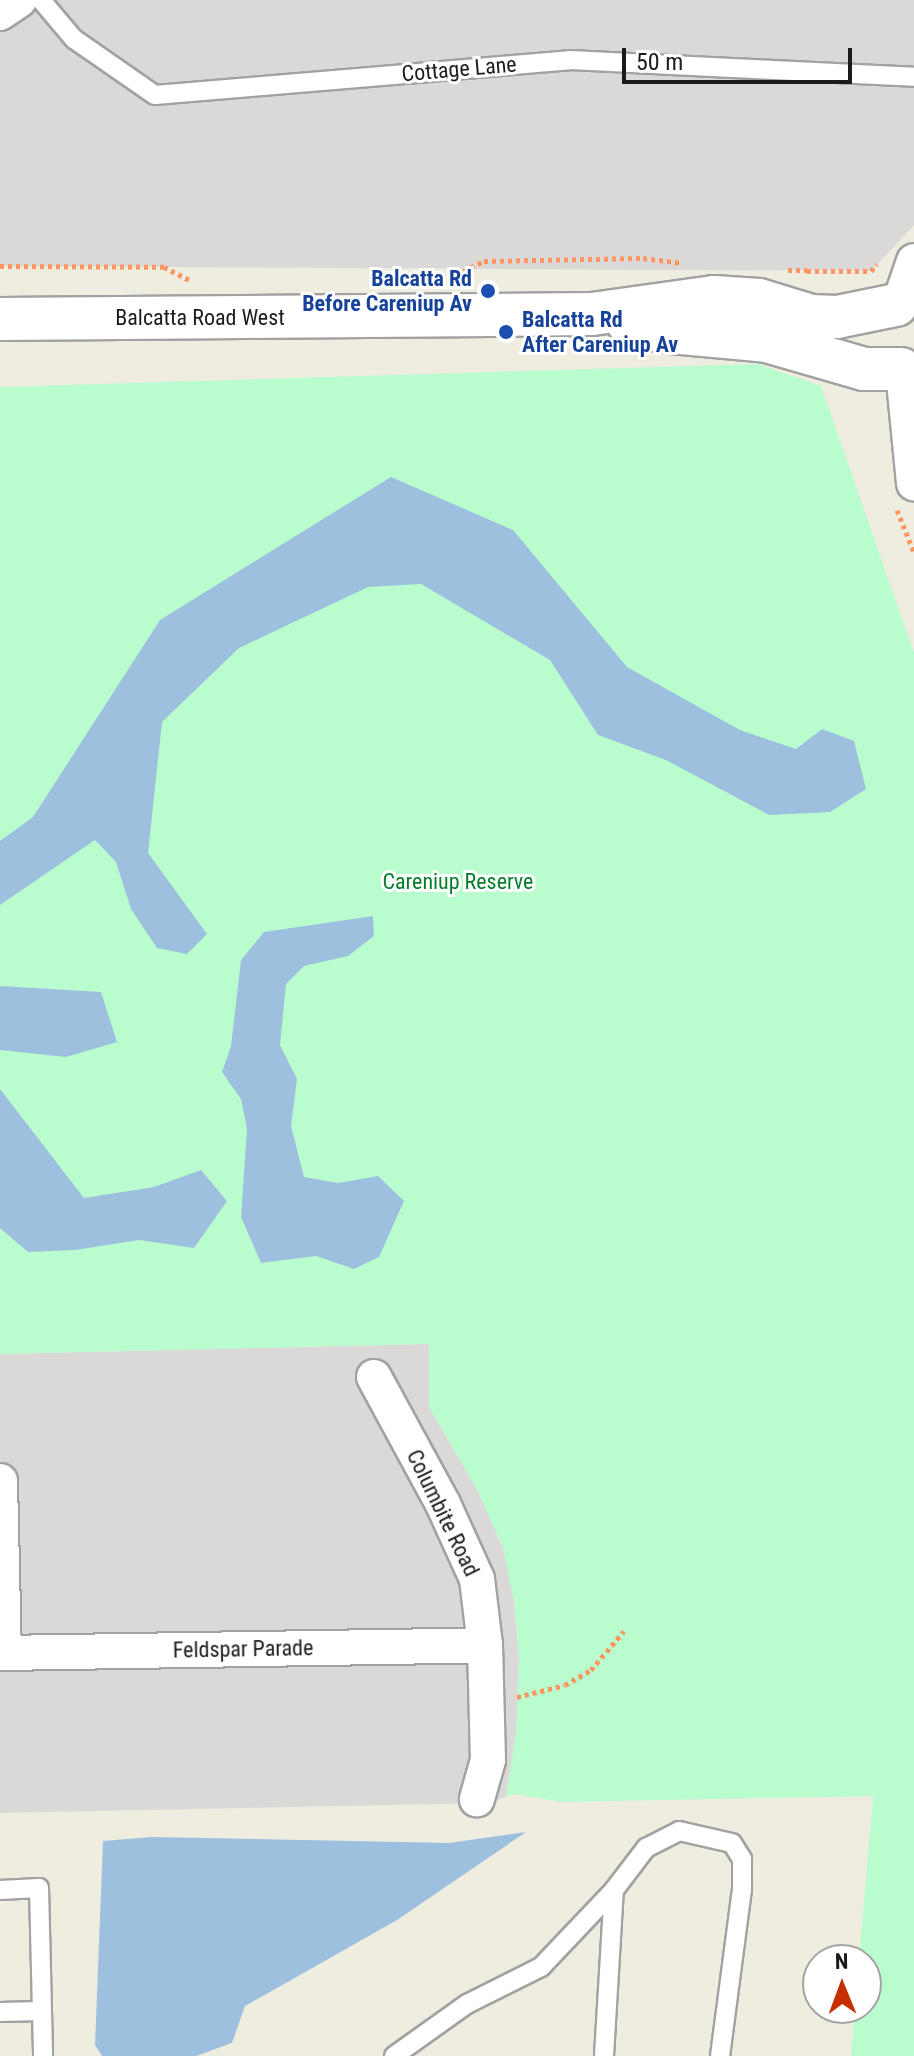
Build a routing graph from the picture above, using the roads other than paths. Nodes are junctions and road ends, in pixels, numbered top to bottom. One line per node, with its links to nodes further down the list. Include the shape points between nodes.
1 (19, 0): 3 (street)
2 (41, 0): 4 (lane, Cottage Lane, via 74,39 155,95 570,60)
3 (0, 13)
4 (914, 77)
5 (906, 290): 6 (street, Balcatta Road West, via 824,317 759,300 714,297); 8 (street, via 889,313 883,335 889,357)
6 (592, 314): 7 (street, Balcatta Road West); 8 (street, Balcatta Road West, via 660,331 767,341 864,369)
7 (0, 319)
8 (906, 372): 9 (street)
9 (914, 483)
10 (374, 1377): 12 (street, Columbite Road, via 477,1579)
11 (0, 1481): 13 (street)
12 (485, 1645): 13 (street, Feldspar Parade); 14 (street, Columbite Road, via 488,1760)
13 (2, 1653)
14 (477, 1799)
15 (0, 1890): 17 (lane, via 39,1888)
16 (614, 1890): 20 (lane, via 541,1967 467,2004); 21 (lane); 22 (lane, via 646,1848 667,1834 706,1835 739,1850 742,1889)
17 (42, 2011): 18 (lane); 19 (lane)
18 (0, 2012)
19 (43, 2056)
20 (394, 2056)
21 (604, 2056)
22 (720, 2056)

